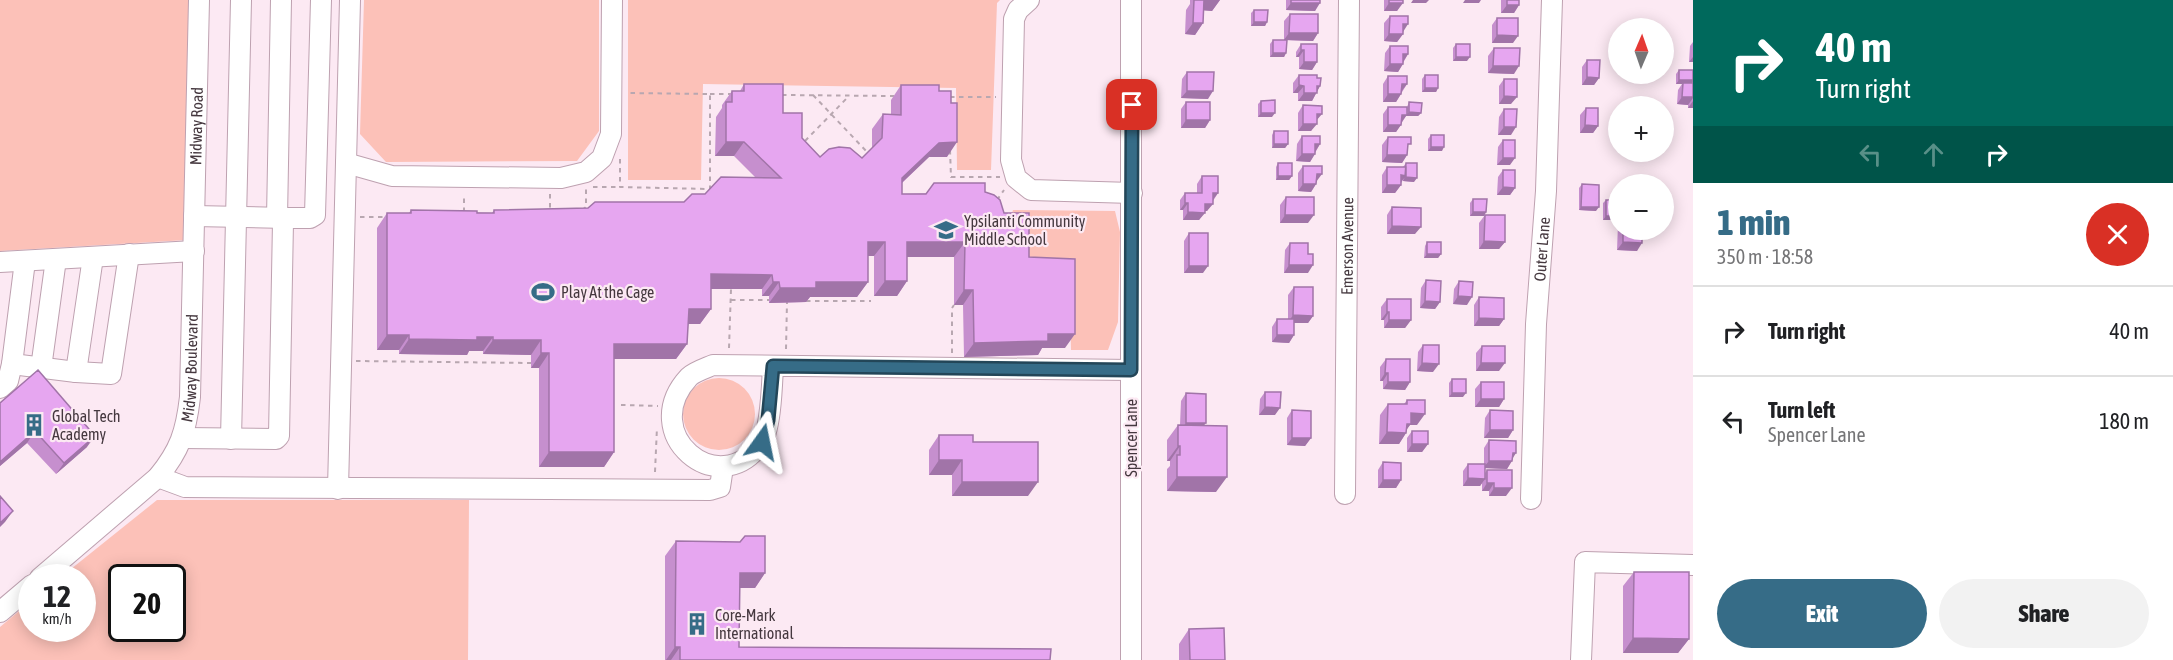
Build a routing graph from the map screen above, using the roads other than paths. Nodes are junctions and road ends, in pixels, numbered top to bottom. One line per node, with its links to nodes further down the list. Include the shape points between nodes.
1 (199, 0): 13 (street, Midway Road)
2 (241, 0): 14 (street)
3 (281, 0): 15 (street)
4 (321, 0): 15 (street, via 315,215)
5 (350, 0): 11 (street)
6 (612, 0): 11 (street, via 611,134 602,158 586,172 561,178 392,176)
7 (1029, 0): 12 (street, via 1018,9 1014,19 1012,169 1016,178 1031,190)
8 (1131, 0): 12 (street, Spencer Lane)
9 (1349, 0): 33 (street, Emerson Avenue)
10 (1552, 0): 34 (street, Outer Lane)
11 (346, 163): 32 (street)
12 (1132, 193): 25 (street, Spencer Lane)
13 (194, 216): 14 (street); 16 (street, Midway Road)
14 (237, 217): 15 (street); 29 (street)
15 (281, 218): 29 (street, via 279,436 276,440)
16 (194, 251): 17 (street); 28 (street, Midway Boulevard, via 190,397)
17 (129, 254): 18 (street); 26 (street, via 111,374)
18 (93, 257): 19 (street); 26 (street)
19 (56, 259): 20 (street); 24 (street)
20 (25, 261): 21 (street); 23 (street)
21 (0, 262)
22 (780, 361): 25 (street); 30 (street, via 762,442 745,459); 30 (street, via 713,365 690,376 674,400 672,427 679,444 696,460)
23 (12, 364): 24 (street); 27 (street, via 8,381)
24 (41, 368): 26 (street)
25 (1131, 370): 39 (street, Spencer Lane)
26 (76, 372)
27 (0, 388)
28 (183, 438): 29 (street); 31 (street, Midway Boulevard)
29 (231, 439)
30 (723, 467): 32 (street, via 720,487 710,490)
31 (158, 477): 32 (street, via 185,487); 35 (street, Midway Boulevard)
32 (338, 489)
33 (1345, 494)
34 (1531, 499)
35 (56, 564)
36 (1693, 565): 40 (street, via 1585,562)
37 (18, 597): 38 (street)
38 (0, 612)
39 (1131, 660)
40 (1581, 660)

